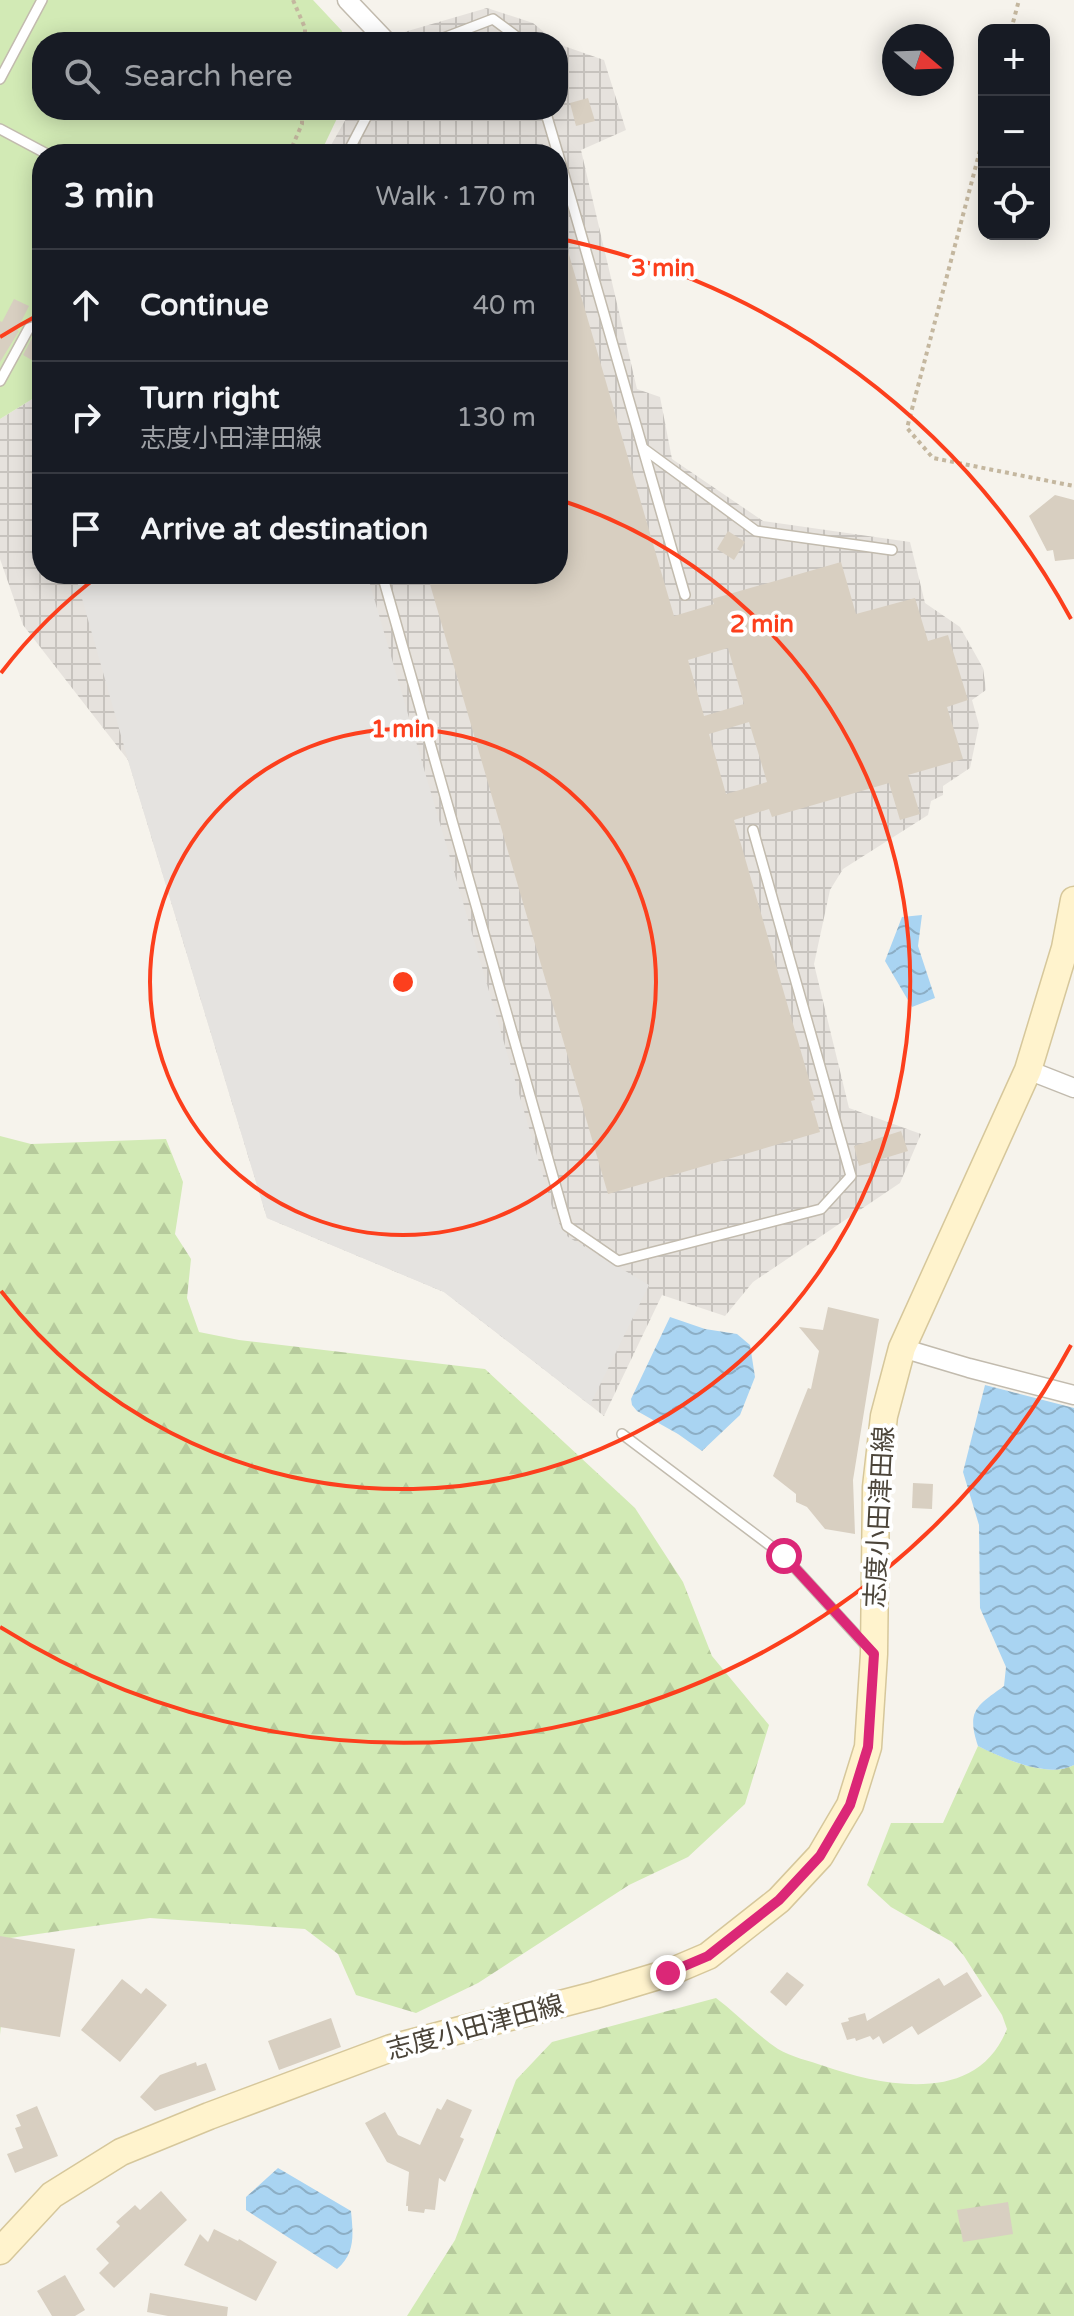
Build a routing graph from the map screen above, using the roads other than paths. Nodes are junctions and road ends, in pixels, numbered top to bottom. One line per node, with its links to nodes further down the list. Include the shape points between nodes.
1 (42, 0): 6 (lane)
2 (347, 0): 3 (street)
3 (377, 32)
4 (459, 32): 5 (lane, via 493,19)
5 (511, 32)
6 (0, 79)
7 (365, 120): 10 (lane)
8 (548, 120): 11 (lane)
9 (0, 129): 12 (lane)
10 (352, 144)
11 (555, 144)
12 (32, 146)
13 (568, 189): 16 (lane)
14 (32, 327): 15 (lane)
15 (0, 381)
16 (642, 448): 17 (lane, via 756,531); 19 (lane)
17 (892, 550)
18 (385, 584): 20 (lane, via 567,1226 618,1261 821,1209 851,1176)
19 (685, 595)
20 (753, 830)
21 (1074, 900): 22 (main road, 志度小田津田線)
22 (1028, 1070): 23 (street); 24 (main road, 志度小田津田線)
23 (1074, 1088)
24 (902, 1348): 25 (street); 27 (main road, 志度小田津田線, via 884,1416 876,1487)
25 (1074, 1395)
26 (622, 1434): 27 (lane, via 784,1556)
27 (874, 1654): 28 (main road, 志度小田津田線, via 868,1747 850,1805 820,1856 779,1900 708,1956 595,1995 391,2048 121,2152 52,2195)
28 (0, 2251)

